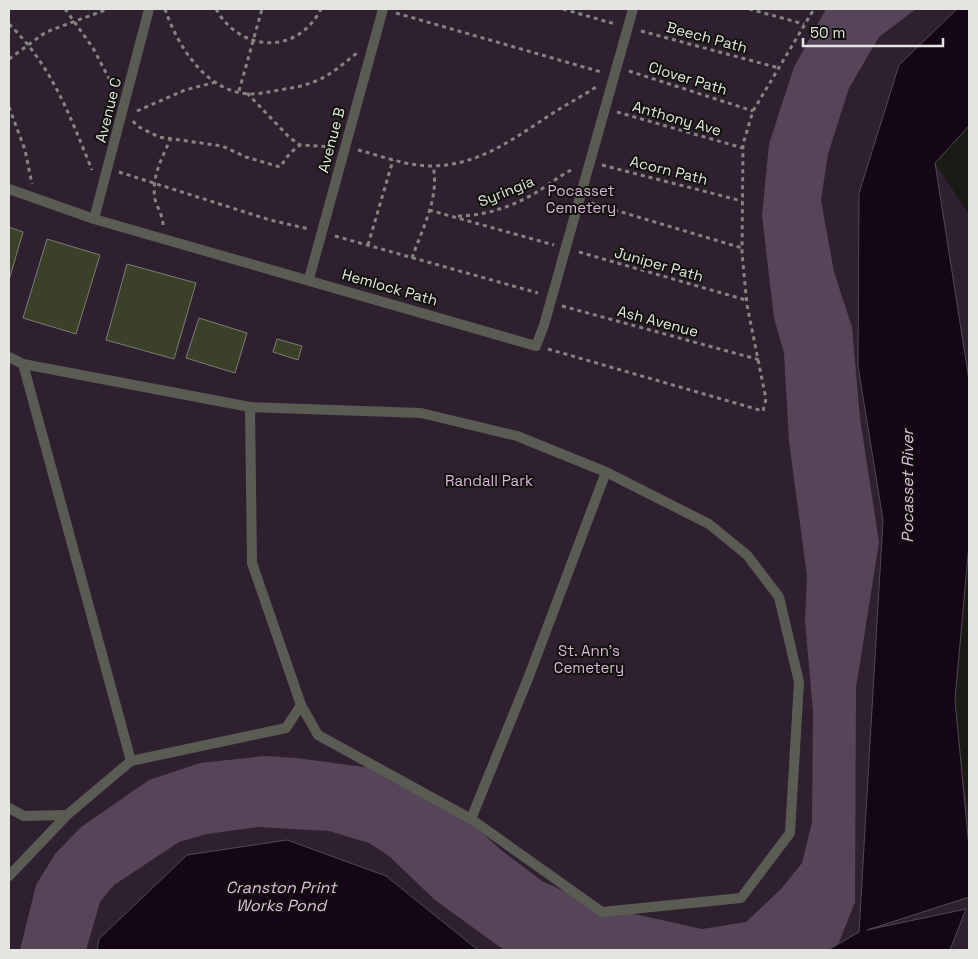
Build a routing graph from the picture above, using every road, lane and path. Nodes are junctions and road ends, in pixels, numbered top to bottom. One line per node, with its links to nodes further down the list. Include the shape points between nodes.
1 (65, 9): 13 (path)
2 (108, 9): 13 (path)
3 (149, 9): 27 (lane, Avenue C)
4 (165, 9): 23 (path, via 187,53 202,72)
5 (216, 9): 17 (path, via 223,21 240,36)
6 (262, 9): 17 (path)
7 (321, 9): 17 (path, via 306,30 295,37 276,43)
8 (383, 9): 22 (path, Clover Path); 32 (lane, Avenue B)
9 (563, 9): 16 (path, Beech Path)
10 (633, 9): 16 (lane)
11 (749, 9): 15 (path)
12 (814, 9): 15 (path)
13 (76, 22): 18 (path, via 46,32); 27 (path, via 93,48)
14 (9, 24): 18 (path)
15 (804, 24): 21 (path)
16 (628, 27): 21 (path, Beech Path); 22 (lane)
17 (253, 41): 24 (path)
18 (28, 45): 20 (path); 38 (path, via 65,102)
19 (363, 48): 25 (path, via 316,81 297,88)
20 (9, 59)
21 (780, 68): 29 (path)
22 (615, 72): 28 (lane); 29 (path, Clover Path); 36 (path, via 502,147 482,156)
23 (216, 82): 24 (path); 30 (path, via 185,90 129,115 137,126 159,137)
24 (239, 92): 25 (path)
25 (248, 94): 31 (path)
26 (9, 107): 39 (path, via 25,150 32,182)
27 (123, 109): 38 (lane, Avenue C)
28 (604, 109): 33 (path, Anthony Ave); 35 (lane)
29 (754, 110): 33 (path)
30 (171, 138): 31 (path, via 222,146 280,167 290,152); 45 (path, via 153,183 163,223)
31 (300, 145): 32 (path)
32 (345, 147): 34 (path); 50 (lane, Avenue B)
33 (743, 148): 41 (path)
34 (393, 160): 36 (path); 46 (path)
35 (590, 162): 40 (lane); 41 (path, Acorn Path); 43 (path, Syringia, via 509,205 471,216)
36 (433, 166): 42 (path, via 436,178)
37 (9, 189): 39 (lane, Hemlock Path)
38 (102, 194): 44 (lane, Avenue C)
39 (30, 197): 44 (lane, Hemlock Path)
40 (579, 200): 47 (lane); 48 (path)
41 (742, 200): 48 (path)
42 (430, 210): 43 (path, Juniper Path); 49 (path)
43 (453, 216): 47 (path, Juniper Path)
44 (94, 219): 45 (lane, Hemlock Path)
45 (159, 237): 50 (lane, Hemlock Path)
46 (368, 245)
47 (565, 248): 51 (path, Juniper Path); 52 (lane)
48 (742, 248): 51 (path)
49 (412, 258)
50 (309, 279): 53 (lane, Hemlock Path)
51 (746, 300): 55 (path)
52 (550, 303): 53 (lane); 55 (path, Ash Avenue)
53 (536, 346): 55 (path, via 763,411 766,399)
54 (9, 357): 56 (lane)
55 (760, 360)
56 (23, 364): 57 (lane); 60 (lane)
57 (250, 407): 58 (lane, via 421,413 517,436); 59 (lane, via 252,563)
58 (606, 472): 63 (lane); 63 (lane, via 709,524 747,555 779,597 799,682 790,833 741,898 602,912)
59 (301, 705): 60 (lane, via 286,728); 63 (lane, via 318,735)
60 (131, 762): 62 (lane)
61 (9, 808): 62 (lane, via 24,816)
62 (67, 815): 64 (lane)
63 (471, 819)
64 (9, 876)

